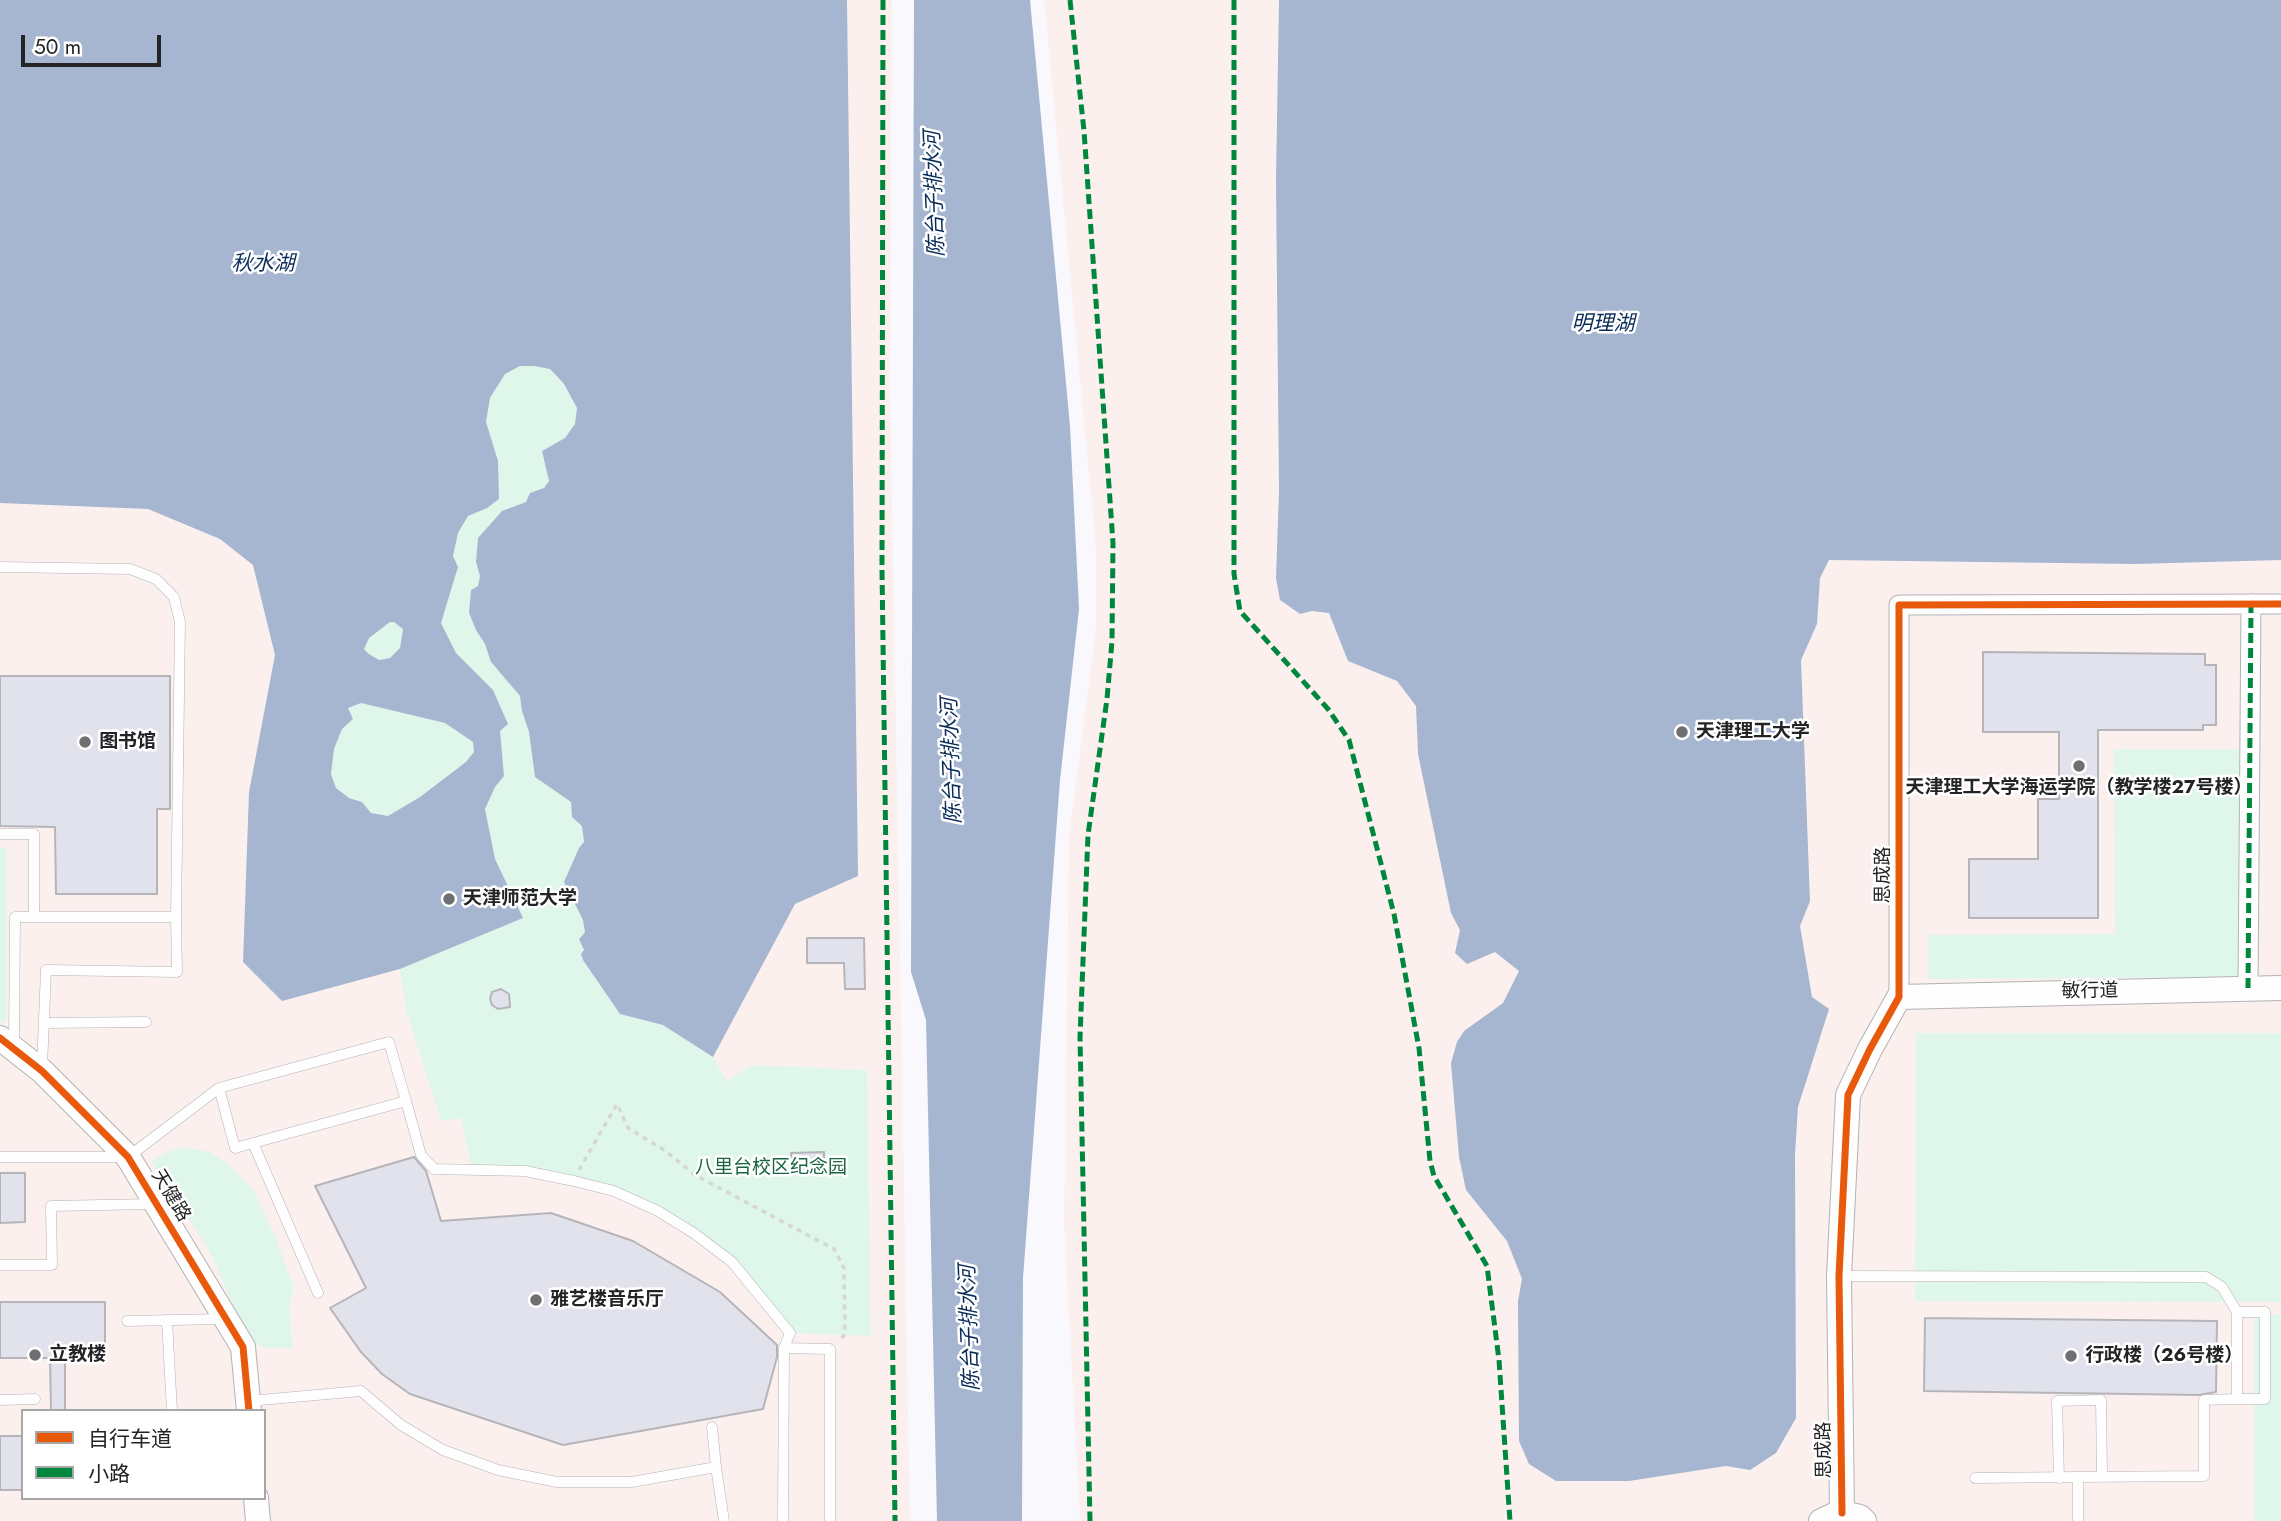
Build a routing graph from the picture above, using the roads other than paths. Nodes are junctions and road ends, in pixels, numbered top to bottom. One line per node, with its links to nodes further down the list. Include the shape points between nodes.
1 (0, 567): 5 (lane, via 130,569 156,579 174,597 180,622)
2 (2250, 604): 3 (street, 思成路); 7 (street); 9 (street, 思成路, via 1899,605)
3 (2281, 604)
4 (0, 834): 6 (lane, via 34,834)
5 (176, 917): 6 (lane); 11 (lane, via 177,972 47,970)
6 (34, 918): 12 (lane, via 15,918)
7 (2248, 988): 8 (street, 敏行道); 9 (street, 敏行道)
8 (2281, 988)
9 (1899, 997): 21 (street, 思成路, via 1848,1095)
10 (146, 1022): 11 (lane)
11 (44, 1023): 13 (lane)
12 (7, 1043): 13 (street, 天健路)
13 (42, 1071): 18 (street, 天健路)
14 (219, 1088): 15 (lane, via 389,1042); 16 (lane, via 235,1148); 18 (lane)
15 (405, 1101): 16 (lane); 27 (lane, via 421,1155 434,1169 525,1171 574,1181 614,1191 695,1234 732,1262 790,1333)
16 (253, 1143): 22 (lane)
17 (0, 1157): 18 (lane)
18 (128, 1157): 19 (street, 天健路)
19 (156, 1204): 20 (lane, via 51,1206 52,1265); 24 (street, 天健路)
20 (0, 1265)
21 (1839, 1276): 23 (lane, via 2206,1277 2221,1287); 40 (street, 思成路)
22 (318, 1293)
23 (2238, 1312): 29 (lane); 29 (lane, via 2265,1312 2265,1399)
24 (226, 1319): 25 (lane); 31 (street, 天健路, via 243,1347)
25 (167, 1320): 26 (lane); 32 (lane)
26 (127, 1321)
27 (784, 1348): 43 (lane); 44 (lane, via 831,1349)
28 (35, 1399): 30 (lane)
29 (2237, 1399): 35 (lane, via 2204,1400 2204,1476)
30 (0, 1400)
31 (249, 1406): 34 (lane, via 361,1391 401,1425 443,1450 498,1470 557,1482 632,1482)
32 (172, 1409)
33 (712, 1427): 34 (lane)
34 (716, 1467): 42 (lane)
35 (2102, 1477): 37 (lane, via 2101,1400 2057,1401); 38 (lane)
36 (1975, 1478): 37 (lane)
37 (2059, 1478): 38 (lane)
38 (2078, 1478): 45 (lane)
39 (256, 1500): 41 (street)
40 (1842, 1518)
41 (258, 1521)
42 (724, 1521)
43 (783, 1521)
44 (830, 1521)
45 (2078, 1521)

